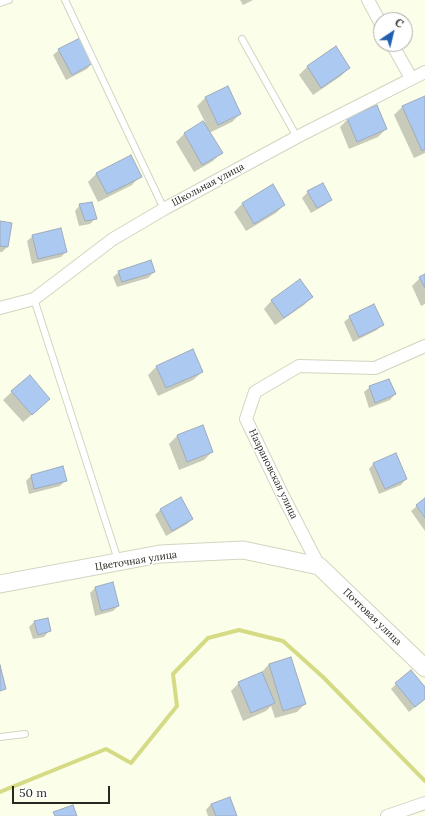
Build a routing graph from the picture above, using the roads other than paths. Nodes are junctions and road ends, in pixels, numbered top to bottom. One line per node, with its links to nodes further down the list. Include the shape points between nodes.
1 (9, 0): 4 (lane)
2 (65, 0): 11 (lane)
3 (368, 0): 5 (street)
4 (0, 3)
5 (374, 12)
6 (242, 39): 10 (lane)
7 (396, 52): 9 (street)
8 (425, 72): 9 (street, Школьная улица)
9 (411, 78): 10 (street, Школьная улица)
10 (296, 137): 11 (street, Школьная улица)
11 (164, 209): 12 (street, Школьная улица, via 113,239)
12 (34, 299): 13 (street, Школьная улица); 15 (lane)
13 (0, 308)
14 (425, 346): 16 (street, Назрановская улица, via 375,368 299,366 255,392 246,419)
15 (119, 562): 16 (street, Цветочная улица, via 160,554 243,550); 17 (street, Цветочная улица)
16 (319, 566): 18 (street, Почтовая улица)
17 (0, 584)
18 (425, 668)
19 (25, 734): 20 (lane)
20 (0, 737)
21 (425, 803): 22 (street)
22 (387, 816)

